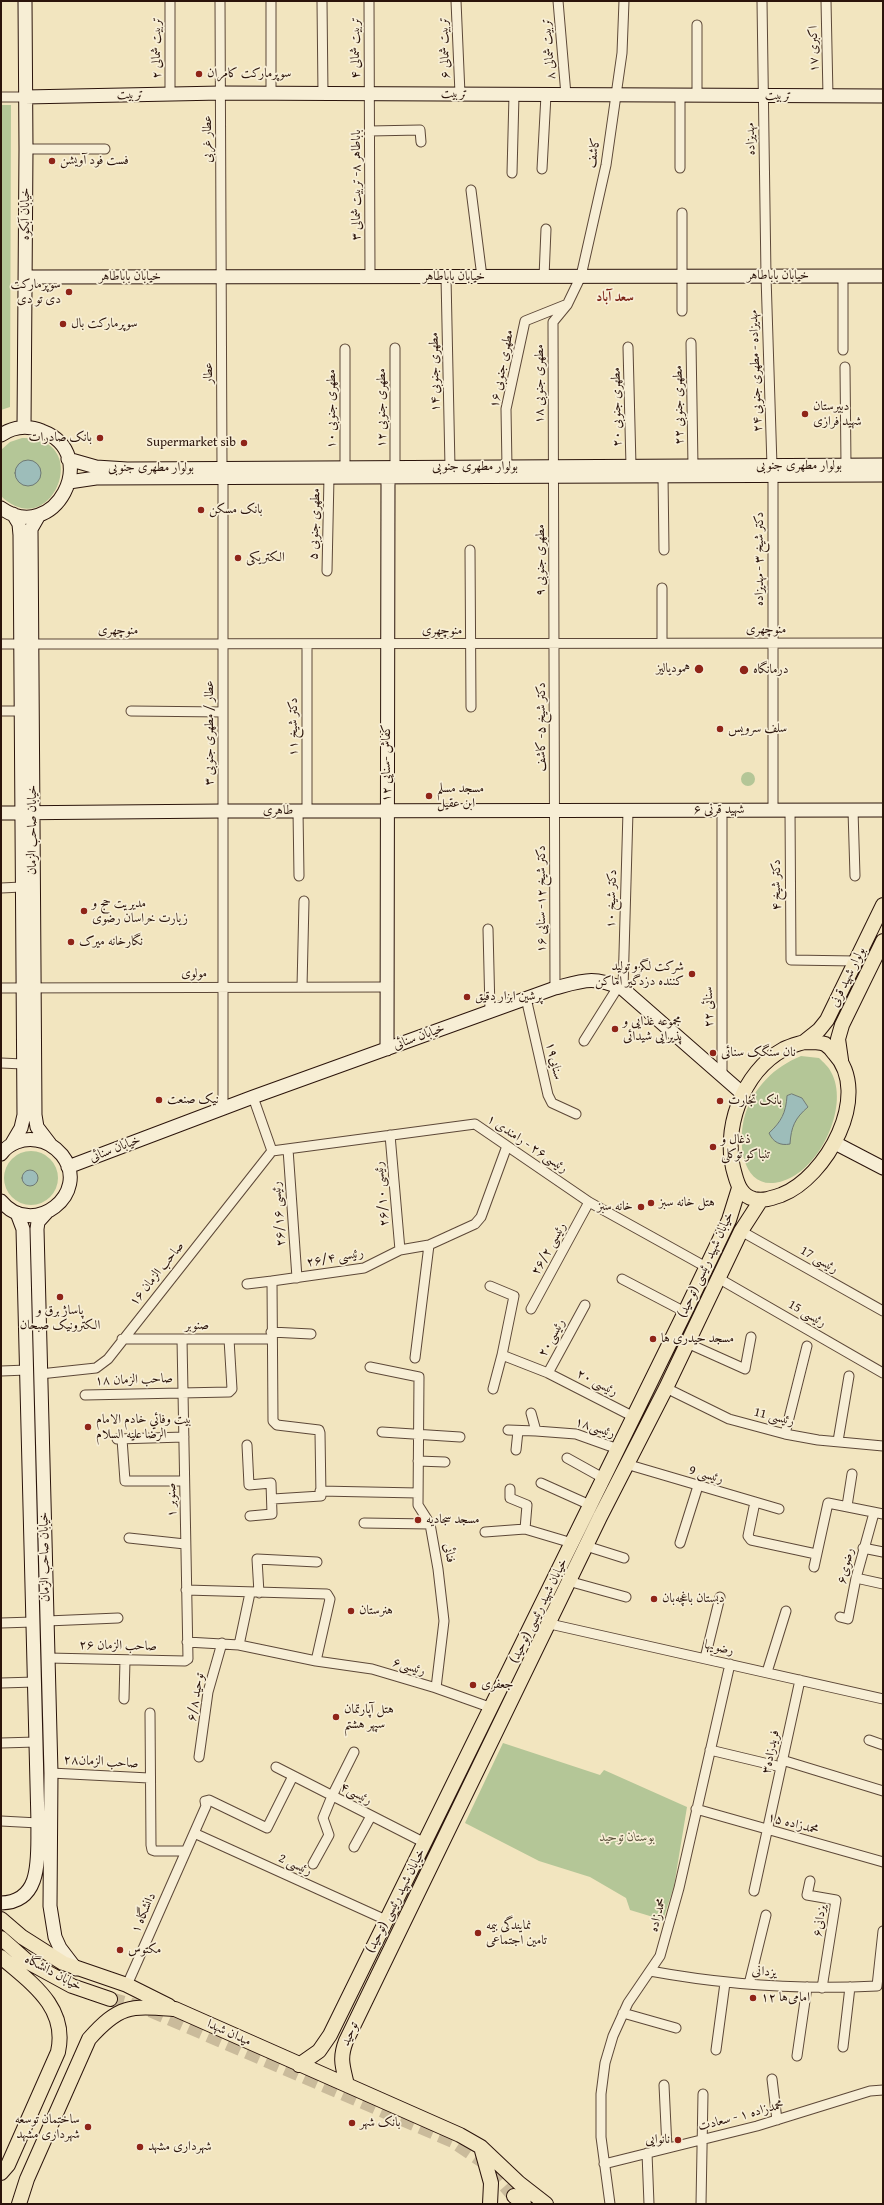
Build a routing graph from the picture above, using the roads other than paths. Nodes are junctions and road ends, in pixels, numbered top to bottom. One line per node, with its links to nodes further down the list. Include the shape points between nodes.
1 (25, 1): 29 (main road, خیابان آبکوه)
2 (170, 1): 14 (street, تربیت شمالی ۲)
3 (220, 1): 13 (street, عطار غربی)
4 (271, 1): 15 (street)
5 (322, 1): 16 (street)
6 (369, 1): 17 (street, تربیت شمالی ۴)
7 (456, 1): 18 (street, تربیت شمالی ۶)
8 (558, 1): 21 (street, تربیت شمالی ۸)
9 (624, 1): 22 (street, کاشف, via 622,53)
10 (762, 1): 25 (street, مهدیزاده)
11 (826, 1): 26 (street, اکبری ۱۷)
12 (697, 25): 24 (street)
13 (221, 93): 14 (main road, تربیت); 15 (main road, تربیت); 47 (street, عطار غربی)
14 (170, 94): 29 (main road, تربیت)
15 (272, 94): 16 (main road, تربیت)
16 (323, 94): 17 (main road, تربیت)
17 (370, 94): 18 (main road, تربیت); 30 (street, باباطاهر ۸- تربیت شمالی ۳)
18 (460, 94): 19 (main road, تربیت)
19 (514, 95): 20 (main road, تربیت); 36 (street)
20 (546, 95): 21 (main road, تربیت); 35 (street)
21 (566, 95): 22 (main road, تربیت)
22 (616, 95): 23 (main road, تربیت); 41 (street, کاشف, via 606,165)
23 (680, 96): 24 (main road, تربیت); 34 (street)
24 (697, 96): 25 (main road, تربیت)
25 (763, 96): 26 (main road, تربیت); 43 (street, مهدیزاده)
26 (828, 96): 27 (main road, تربیت)
27 (883, 96)
28 (1, 97): 29 (street)
29 (25, 97): 32 (main road, خیابان آبکوه)
30 (370, 130): 31 (street, via 420,130); 48 (street, باباطاهر ۸- تربیت شمالی ۳)
31 (421, 142)
32 (26, 149): 33 (street); 46 (main road, خیابان آبکوه)
33 (105, 149)
34 (680, 168)
35 (542, 169)
36 (512, 173)
37 (471, 190): 50 (street)
38 (682, 213): 42 (street)
39 (546, 229): 40 (street)
40 (544, 276): 41 (main road, خیابان باباطاهر); 50 (main road, خیابان باباطاهر)
41 (581, 276): 42 (main road, خیابان باباطاهر); 51 (street, کاشف)
42 (682, 276): 43 (main road, خیابان باباطاهر); 52 (street)
43 (766, 276): 44 (main road, خیابان باباطاهر); 69 (street, مهدیزاده - مطهری جنوبی ۲۴)
44 (843, 276): 45 (main road, خیابان باباطاهر); 57 (street)
45 (883, 276)
46 (26, 277): 47 (main road, خیابان باباطاهر); 59 (main road, خیابان آبکوه)
47 (222, 277): 48 (main road, خیابان باباطاهر); 72 (street, عطار)
48 (370, 277): 49 (main road, خیابان باباطاهر)
49 (446, 277): 50 (main road, خیابان باباطاهر); 66 (street, مطهری جنوبی ۱۴)
50 (482, 277)
51 (567, 305): 67 (street, مطهری جنوبی ۱۶, via 525,321 506,410); 71 (street, مطهری جنوبی ۱۸, via 553,322)
52 (682, 311)
53 (691, 343): 65 (street, مطهری جنوبی ۲۲)
54 (628, 347): 64 (street, مطهری جنوبی ۲۰)
55 (395, 348): 70 (street, مطهری جنوبی ۱۲)
56 (345, 349): 68 (street, مطهری جنوبی ۱۰)
57 (844, 350)
58 (845, 367): 62 (street)
59 (24, 427): 60 (main road); 61 (main road, via 36,428 51,436 64,448)
60 (1, 435)
61 (68, 459): 72 (main road, بولوار مطهری جنوبی, via 96,467); 76 (main road)
62 (846, 465): 63 (main road, بولوار مطهری جنوبی); 69 (main road, بولوار مطهری جنوبی)
63 (883, 465)
64 (631, 466): 65 (main road, بولوار مطهری جنوبی); 71 (main road, بولوار مطهری جنوبی)
65 (693, 466): 69 (main road, بولوار مطهری جنوبی)
66 (450, 467): 67 (main road, بولوار مطهری جنوبی); 70 (main road, بولوار مطهری جنوبی)
67 (507, 467): 71 (main road, بولوار مطهری جنوبی)
68 (345, 468): 70 (main road, بولوار مطهری جنوبی); 72 (main road, بولوار مطهری جنوبی)
69 (773, 471): 73 (main road, بولوار مطهری جنوبی); 74 (main road, بولوار مطهری جنوبی); 84 (street, دکتر شیخ ۳ - مهدیزاده)
70 (392, 472): 71 (main road, بولوار مطهری جنوبی); 75 (main road, بولوار مطهری جنوبی); 90 (main road, کفاش -سنایی ۱۲)
71 (554, 472): 74 (main road, بولوار مطهری جنوبی); 92 (street, مطهری جنوبی ۹)
72 (223, 473): 75 (main road, بولوار مطهری جنوبی); 76 (main road, بولوار مطهری جنوبی, via 96,478); 88 (street, عطار / مطهری جنوبی ۳)
73 (883, 475)
74 (663, 476): 80 (street)
75 (329, 478): 81 (street, مطهری جنوبی ۵)
76 (69, 482): 78 (main road, via 58,502 50,510)
77 (7, 511): 78 (main road, via 27,516); 87 (main road, خیابان صاحب الزمان, via 17,519 19,529)
78 (39, 515): 87 (main road, خیابان صاحب الزمان, via 31,529)
79 (470, 550): 91 (street)
80 (664, 550)
81 (327, 571)
82 (662, 588): 83 (street)
83 (662, 643): 84 (street, منوچهری); 92 (street, منوچهری)
84 (773, 643): 85 (street, منوچهری); 100 (street, دکتر شیخ ۳ - مهدیزاده)
85 (883, 643)
86 (1, 644): 87 (street, منوچهری)
87 (26, 644): 88 (street, منوچهری); 95 (main road, خیابان صاحب الزمان); 108 (main road, خیابان صاحب الزمان)
88 (223, 644): 89 (street, منوچهری); 97 (street, عطار / مطهری جنوبی ۳)
89 (306, 644): 90 (street, منوچهری); 105 (street, دکتر شیخ ۱۱)
90 (388, 644): 91 (street, منوچهری); 106 (main road, کفاش -سنایی ۱۲)
91 (471, 644): 92 (street, منوچهری); 93 (street)
92 (554, 644): 107 (street, دکتر شیخ ۵- کاشف)
93 (471, 707)
94 (1, 711): 95 (street)
95 (21, 711): 108 (main road, خیابان صاحب الزمان)
96 (131, 711): 97 (street)
97 (223, 712): 104 (street, عطار / مطهری جنوبی ۳)
98 (628, 810): 99 (main road, شهید قرنی ۶); 107 (main road, شهید قرنی ۶); 125 (street, دکتر شیخ ۱۰)
99 (722, 810): 100 (main road, شهید قرنی ۶); 134 (street, سنائی ۲۲)
100 (773, 810): 101 (main road, شهید قرنی ۶)
101 (790, 810): 102 (main road, شهید قرنی ۶); 118 (street, دکتر شیخ ۴, via 790,960)
102 (853, 810): 103 (main road, شهید قرنی ۶); 111 (street)
103 (883, 810)
104 (223, 811): 105 (main road, طاهری); 108 (main road, طاهری); 119 (street, عطار / مطهری جنوبی ۳)
105 (302, 811): 106 (main road, طاهری); 110 (street, دکتر شیخ ۱۱)
106 (387, 811): 107 (main road, طاهری); 121 (main road, کفاش -سنایی ۱۲)
107 (555, 811): 124 (street, دکتر شیخ ۱۲- سنایی ۱۶)
108 (27, 813): 109 (main road, طاهری); 112 (main road, خیابان صاحب الزمان); 123 (main road, خیابان صاحب الزمان)
109 (1, 814)
110 (300, 876)
111 (854, 876)
112 (22, 887): 113 (street); 123 (main road, خیابان صاحب الزمان)
113 (1, 888)
114 (304, 900): 120 (street)
115 (883, 905): 118 (main road, بولوار شهید قرنی)
116 (488, 929): 127 (street)
117 (883, 941): 131 (main road, بولوار شهید قرنی, via 842,1025 838,1039)
118 (855, 961): 129 (main road, بولوار شهید قرنی, via 827,1020)
119 (223, 987): 120 (street, مولوی); 123 (street, مولوی); 137 (street, عطار / مطهری جنوبی ۳)
120 (302, 987): 121 (street, مولوی)
121 (387, 987): 130 (main road, کفاش -سنایی ۱۲)
122 (1, 988): 123 (street, مولوی)
123 (29, 988): 133 (main road, خیابان صاحب الزمان); 142 (main road, خیابان صاحب الزمان, via 35,1115 37,1127)
124 (555, 988): 125 (main road, خیابان سنائی, via 584,980 604,981); 126 (main road, خیابان سنائی)
125 (620, 988): 128 (street); 134 (main road, خیابان سنائی)
126 (526, 998): 127 (main road, خیابان سنائی); 138 (street, سنایی۱۹, via 548,1095 552,1103)
127 (490, 1011): 130 (main road, خیابان سنائی)
128 (584, 1041)
129 (804, 1042): 131 (main road, via 826,1044); 135 (main road, via 784,1049 769,1061)
130 (387, 1049): 136 (main road, خیابان سنائی)
131 (841, 1060): 140 (main road, via 847,1081 847,1100)
132 (1, 1063): 133 (street)
133 (23, 1064): 141 (main road, خیابان صاحب الزمان, via 24,1115 21,1128)
134 (722, 1077): 135 (main road, خیابان سنائی)
135 (743, 1094): 149 (main road, via 730,1139 730,1159)
136 (253, 1097): 137 (main road, خیابان سنائی); 145 (street)
137 (223, 1108): 147 (main road, خیابان سنائی)
138 (576, 1114)
139 (390, 1135): 143 (street, رئیسی۲۶ - رامندی ۱, via 475,1124); 144 (street, رئیسی۲۶ - رامندی ۱); 157 (street, رئیسی ۲۶/۱۰)
140 (835, 1143): 148 (main road); 150 (main road, via 820,1167 793,1190)
141 (11, 1144): 142 (main road, via 30,1139); 146 (main road, خیابان صاحب الزمان)
142 (50, 1144): 147 (main road, خیابان صاحب الزمان, via 58,1150)
143 (507, 1146): 152 (street, رئیسی۲۶ - رامندی ۱); 156 (street, رئیسی ۲۶/۴, via 479,1221)
144 (288, 1149): 145 (street, رئیسی۲۶ - رامندی ۱); 159 (street, رئیسی ۲۶/۱۶)
145 (272, 1151): 172 (street, صاحب الزمان ۱۶)
146 (1, 1154)
147 (68, 1167): 153 (main road, via 70,1177 65,1196)
148 (883, 1168)
149 (739, 1188): 150 (main road, via 748,1198); 158 (main road, خیابان شهید رئیسی (توحید), via 729,1220)
150 (760, 1200): 155 (main road, خیابان شهید رئیسی (توحید))
151 (1, 1201): 154 (main road)
152 (589, 1202): 158 (street, رئیسی۲۶ - رامندی ۱); 166 (street, رئیسی ۲۶/۲)
153 (47, 1212): 154 (main road, via 32,1216); 184 (main road, خیابان صاحب الزمان, via 37,1229)
154 (17, 1213): 180 (main road, via 23,1229)
155 (741, 1231): 160 (main road, خیابان شهید رئیسی (توحید)); 167 (street, رئیسی 17)
156 (429, 1245): 157 (street, رئیسی ۲۶/۴); 178 (street)
157 (400, 1250): 159 (street, رئیسی ۲۶/۴, via 364,1268)
158 (706, 1267): 168 (main road, خیابان شهید رئیسی (توحید))
159 (297, 1278): 162 (street, رئیسی ۲۶/۴)
160 (718, 1278): 175 (main road, خیابان شهید رئیسی (توحید)); 183 (street, رئیسی 15)
161 (622, 1279): 168 (street)
162 (272, 1281): 163 (street, رئیسی ۲۶/۴); 170 (street)
163 (247, 1284)
164 (490, 1286): 177 (street, via 514,1296)
165 (584, 1305): 182 (street, رئیسی۲۰)
166 (531, 1309)
167 (882, 1309)
168 (685, 1312): 191 (main road, خیابان شهید رئیسی (توحید))
169 (311, 1334): 170 (street, صنوبر)
170 (271, 1336): 174 (street, صنوبر); 215 (street, via 275,1423 319,1430)
171 (751, 1337): 175 (street, via 745,1369)
172 (122, 1339): 173 (street, صنوبر); 184 (street, صاحب الزمان ۱۶, via 108,1359 96,1368)
173 (182, 1339): 174 (street, صنوبر); 188 (street, صنوبر ۱)
174 (229, 1339): 188 (street, صاحب الزمان ۱۸, via 231,1391)
175 (687, 1343): 186 (main road, خیابان شهید رئیسی (توحید))
176 (807, 1346): 196 (street)
177 (502, 1355): 182 (street, رئیسی۲۰); 187 (street)
178 (415, 1358)
179 (370, 1367): 197 (street, فنائی, via 419,1377)
180 (26, 1370): 181 (street); 251 (main road)
181 (1, 1371)
182 (548, 1373): 191 (street, رئیسی ۲۰)
183 (883, 1373)
184 (40, 1374): 252 (main road, خیابان صاحب الزمان)
185 (849, 1376): 200 (street)
186 (666, 1388): 196 (street, رئیسی 11, via 729,1420); 208 (main road, خیابان شهید رئیسی (توحید))
187 (493, 1389)
188 (183, 1392): 189 (street, صاحب الزمان ۱۸); 198 (street, صنوبر ۱)
189 (85, 1395)
190 (531, 1413): 194 (street)
191 (634, 1417): 203 (main road, خیابان شهید رئیسی (توحید))
192 (508, 1430): 193 (street, رئیسی۱۸)
193 (518, 1431): 194 (street, رئیسی۱۸); 204 (street)
194 (536, 1431): 203 (street, رئیسی۱۸, via 576,1434)
195 (382, 1432): 197 (street)
196 (785, 1434): 200 (street, رئیسی 11)
197 (418, 1435): 199 (street); 206 (street, فنائی)
198 (184, 1437): 211 (street, صنوبر ۱); 211 (street, via 119,1439 125,1481)
199 (460, 1437)
200 (838, 1441): 202 (street, رئیسی 11)
201 (247, 1445): 217 (street, via 249,1485 271,1483)
202 (883, 1446)
203 (618, 1449): 210 (main road, خیابان شهید رئیسی (توحید))
204 (516, 1450)
205 (567, 1458): 210 (street)
206 (418, 1461): 207 (street); 216 (street, فنائی)
207 (445, 1462)
208 (626, 1464): 213 (street, رئیسی 9); 233 (main road, خیابان شهید رئیسی (توحید))
209 (852, 1474): 220 (street)
210 (603, 1478): 219 (main road, خیابان شهید رئیسی (توحید))
211 (184, 1482): 232 (street, صنوبر ۱)
212 (541, 1483): 219 (street)
213 (698, 1486): 218 (street, رئیسی 9); 231 (street)
214 (510, 1489): 227 (street, via 510,1498 527,1504)
215 (320, 1493): 216 (street); 217 (street)
216 (418, 1493): 226 (street, فنائی, via 418,1505)
217 (273, 1499): 224 (street, via 272,1514)
218 (755, 1502): 221 (street, رئیسی 9); 236 (street, via 748,1536 751,1540)
219 (590, 1504): 230 (main road, خیابان شهید رئیسی (توحید))
220 (847, 1506): 222 (street); 236 (street, via 828,1503)
221 (779, 1509)
222 (874, 1513): 223 (street); 234 (street, رضوی۶)
223 (883, 1514)
224 (250, 1516)
225 (364, 1523): 226 (street)
226 (430, 1524): 268 (street, فنائی, via 444,1622)
227 (525, 1529): 228 (street); 230 (street)
228 (485, 1532)
229 (129, 1538): 232 (street)
230 (572, 1543): 271 (main road, خیابان شهید رئیسی (توحید))
231 (680, 1543)
232 (185, 1544): 243 (street, صنوبر ۱)
233 (586, 1546): 237 (street); 241 (main road, خیابان شهید رئیسی (توحید))
234 (863, 1548): 235 (street); 240 (street, رضوی۶)
235 (883, 1552)
236 (816, 1554): 239 (street)
237 (624, 1558)
238 (317, 1562): 245 (street, via 257,1559)
239 (814, 1567)
240 (856, 1578): 242 (street); 249 (street, رضوی۶, via 848,1619)
241 (568, 1581): 246 (street); 254 (main road, خیابان شهید رئیسی (توحید))
242 (883, 1584)
243 (186, 1590): 244 (street); 255 (street, صنوبر ۱)
244 (250, 1593): 245 (street); 257 (street)
245 (259, 1593): 262 (street, via 330,1596)
246 (626, 1596)
247 (720, 1597): 259 (street)
248 (786, 1610): 264 (street)
249 (840, 1616)
250 (118, 1618): 252 (street)
251 (33, 1622): 253 (street); 266 (main road)
252 (47, 1622): 258 (main road, خیابان صاحب الزمان)
253 (1, 1623)
254 (550, 1624): 259 (street, رضویها); 317 (main road, خیابان شهید رئیسی (توحید))
255 (187, 1642): 256 (street, رئیسی۶); 261 (street, صنوبر ۱)
256 (222, 1643): 257 (street, رئیسی۶); 279 (street, توحید ۶/۸, via 208,1692)
257 (239, 1645): 262 (street, رئیسی۶)
258 (48, 1658): 260 (street, صاحب الزمان ۲۶); 282 (main road, خیابان صاحب الزمان)
259 (705, 1658): 263 (street, رضویها)
260 (125, 1660): 261 (street, صاحب الزمان ۲۶); 269 (street)
261 (187, 1660)
262 (316, 1661): 268 (street, رئیسی۶, via 372,1669)
263 (730, 1664): 264 (street, رضویها); 277 (street, محمدزاده)
264 (767, 1672): 265 (street, رضویها)
265 (800, 1680): 270 (street, رضویها); 280 (street, فریدزاده۳)
266 (35, 1682): 267 (street); 274 (main road)
267 (1, 1684)
268 (436, 1688): 271 (street, رئیسی۶)
269 (124, 1699)
270 (883, 1699)
271 (492, 1708): 293 (main road, خیابان شهید رئیسی (توحید))
272 (150, 1713): 284 (street)
273 (869, 1740): 276 (street)
274 (36, 1742): 275 (street); 290 (main road)
275 (1, 1743)
276 (883, 1745)
277 (710, 1750): 280 (street); 287 (street, محمدزاده)
278 (354, 1752): 286 (street)
279 (199, 1757)
280 (782, 1764): 285 (street); 291 (street, فریدزاده۳)
281 (276, 1767): 283 (street, رئیسی۴)
282 (51, 1773): 284 (street, صاحب الزمان۲۸); 308 (main road, خیابان صاحب الزمان, via 50,1906 55,1936 60,1948)
283 (293, 1776): 286 (street, رئیسی۴); 292 (street, دانشگاه ۱, via 267,1828 209,1800 205,1801 206,1806)
284 (149, 1778): 295 (street, via 152,1850)
285 (883, 1791)
286 (332, 1796): 288 (street, رئیسی۴); 297 (street, via 323,1818 329,1835)
287 (696, 1810): 291 (street, محمدزاده ۱۵); 309 (street, محمدزاده, via 679,1888 660,1956)
288 (371, 1816): 293 (street, رئیسی۴); 294 (street)
289 (1, 1821): 290 (street)
290 (38, 1823): 300 (main road, via 36,1872 29,1891 22,1898 10,1903)
291 (767, 1830): 296 (street, محمدزاده ۱۵); 299 (street, فریدزاده۳)
292 (194, 1833): 295 (street, دانشگاه ۱); 303 (street, رئیسی 2)
293 (425, 1843): 303 (main road, خیابان شهید رئیسی (توحید))
294 (354, 1847)
295 (186, 1851): 312 (street, دانشگاه ۱)
296 (883, 1862)
297 (313, 1864)
298 (810, 1881): 315 (street, یزدانی۶, via 807,1895 836,1900)
299 (754, 1891)
300 (1, 1903)
301 (766, 1916): 311 (street)
302 (1, 1919): 308 (main road, via 48,1955)
303 (386, 1920): 324 (main road, خیابان شهید رئیسی (توحید), via 330,2035 319,2051)
304 (883, 1931): 307 (street)
305 (1, 1938): 316 (main road, خیابان دانشگاه, via 33,1965 72,1986)
306 (1, 1957): 336 (main road, via 47,1999 59,2021 61,2038 58,2052 8,2166)
307 (881, 1960): 313 (street, یزدانی, via 877,1986)
308 (76, 1969): 312 (main road)
309 (650, 1971): 310 (street, یزدانی); 319 (street, محمدزاده)
310 (725, 1983): 311 (street, یزدانی); 322 (street)
311 (749, 1984): 314 (street, یزدانی)
312 (127, 1985): 318 (main road)
313 (850, 1987): 315 (street, یزدانی); 321 (street)
314 (807, 1988): 315 (street, یزدانی); 323 (street)
315 (822, 1988)
316 (110, 1999)
317 (362, 2007): 327 (main road, توحید, via 341,2053)
318 (175, 2008): 324 (main road, میدان شهدا); 337 (main road, میدان شهدا, via 135,2007 115,2015 89,2039 27,2179)
319 (623, 2013): 320 (street); 335 (street, محمدزاده, via 607,2056 601,2094)
320 (676, 2028)
321 (843, 2047)
322 (716, 2050)
323 (797, 2056)
324 (299, 2065): 327 (main road, میدان شهدا)
325 (772, 2078): 330 (street)
326 (664, 2084): 333 (street)
327 (347, 2085): 332 (main road, میدان شهدا, via 460,2135)
328 (883, 2090): 330 (street, محمدزاده ۱ - سعادت, via 870,2091)
329 (703, 2094): 331 (street)
330 (777, 2120): 331 (street, محمدزاده ۱ - سعادت)
331 (703, 2140): 333 (street, محمدزاده ۱ - سعادت); 342 (street)
332 (481, 2147): 338 (main road, via 491,2183); 339 (main road, میدان شهدا, via 519,2183)
333 (667, 2148): 334 (street, محمدزاده ۱ - سعادت)
334 (647, 2153): 335 (street, محمدزاده ۱ - سعادت); 341 (street)
335 (604, 2164): 340 (street, محمدزاده)
336 (1, 2173)
337 (19, 2204)
338 (490, 2204)
339 (546, 2204)
340 (610, 2204)
341 (649, 2204)
342 (701, 2204)

